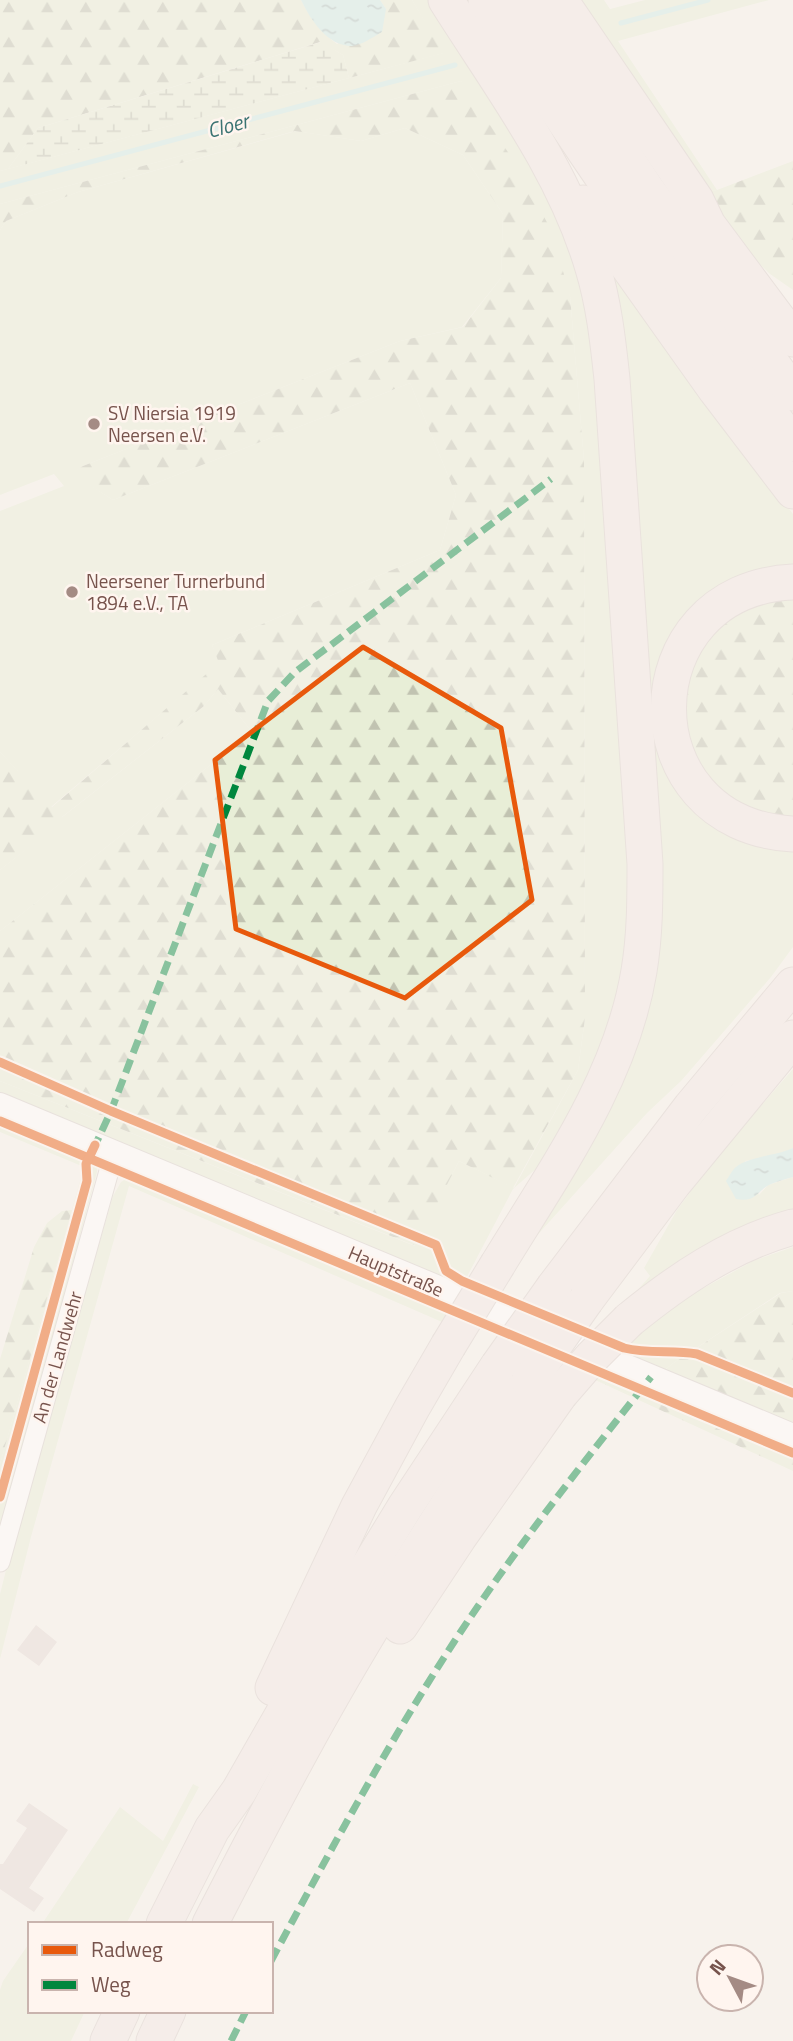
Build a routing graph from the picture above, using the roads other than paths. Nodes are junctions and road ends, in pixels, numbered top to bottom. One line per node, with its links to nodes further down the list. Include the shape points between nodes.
1 (446, 0): 5 (highway)
2 (486, 0): 10 (highway, via 607,186)
3 (522, 0): 9 (highway, via 646,190)
4 (560, 0): 6 (highway)
5 (527, 127): 11 (highway); 24 (highway, bridge, via 582,234 608,338 645,899 639,971 624,1036 594,1104 387,1454 223,1784)
6 (696, 200): 7 (highway, via 746,264); 8 (highway, via 708,225)
7 (793, 302)
8 (793, 339)
9 (793, 393)
10 (793, 444)
11 (793, 491)
12 (793, 582): 13 (highway, via 747,591 704,620 675,665 668,715 676,754 698,791 713,806 750,826)
13 (793, 834)
14 (793, 965): 16 (highway, via 774,987)
15 (793, 985): 16 (highway)
16 (754, 1031): 24 (highway, bridge, via 646,1164 498,1366 398,1518 239,1791)
17 (793, 1038): 21 (highway, bridge, via 673,1184 586,1300)
18 (0, 1105): 19 (street, Hauptstraße)
19 (114, 1153): 22 (street, Hauptstraße); 23 (street, An der Landwehr)
20 (793, 1227): 21 (highway, bridge, via 698,1269 629,1320 593,1356)
21 (545, 1387): 26 (highway, via 478,1458 379,1616)
22 (793, 1436)
23 (0, 1562)
24 (212, 1829): 25 (highway)
25 (165, 1922)
26 (211, 1922)
27 (121, 2013): 29 (highway)
28 (167, 2013): 30 (highway)
29 (108, 2041)
30 (154, 2041)

